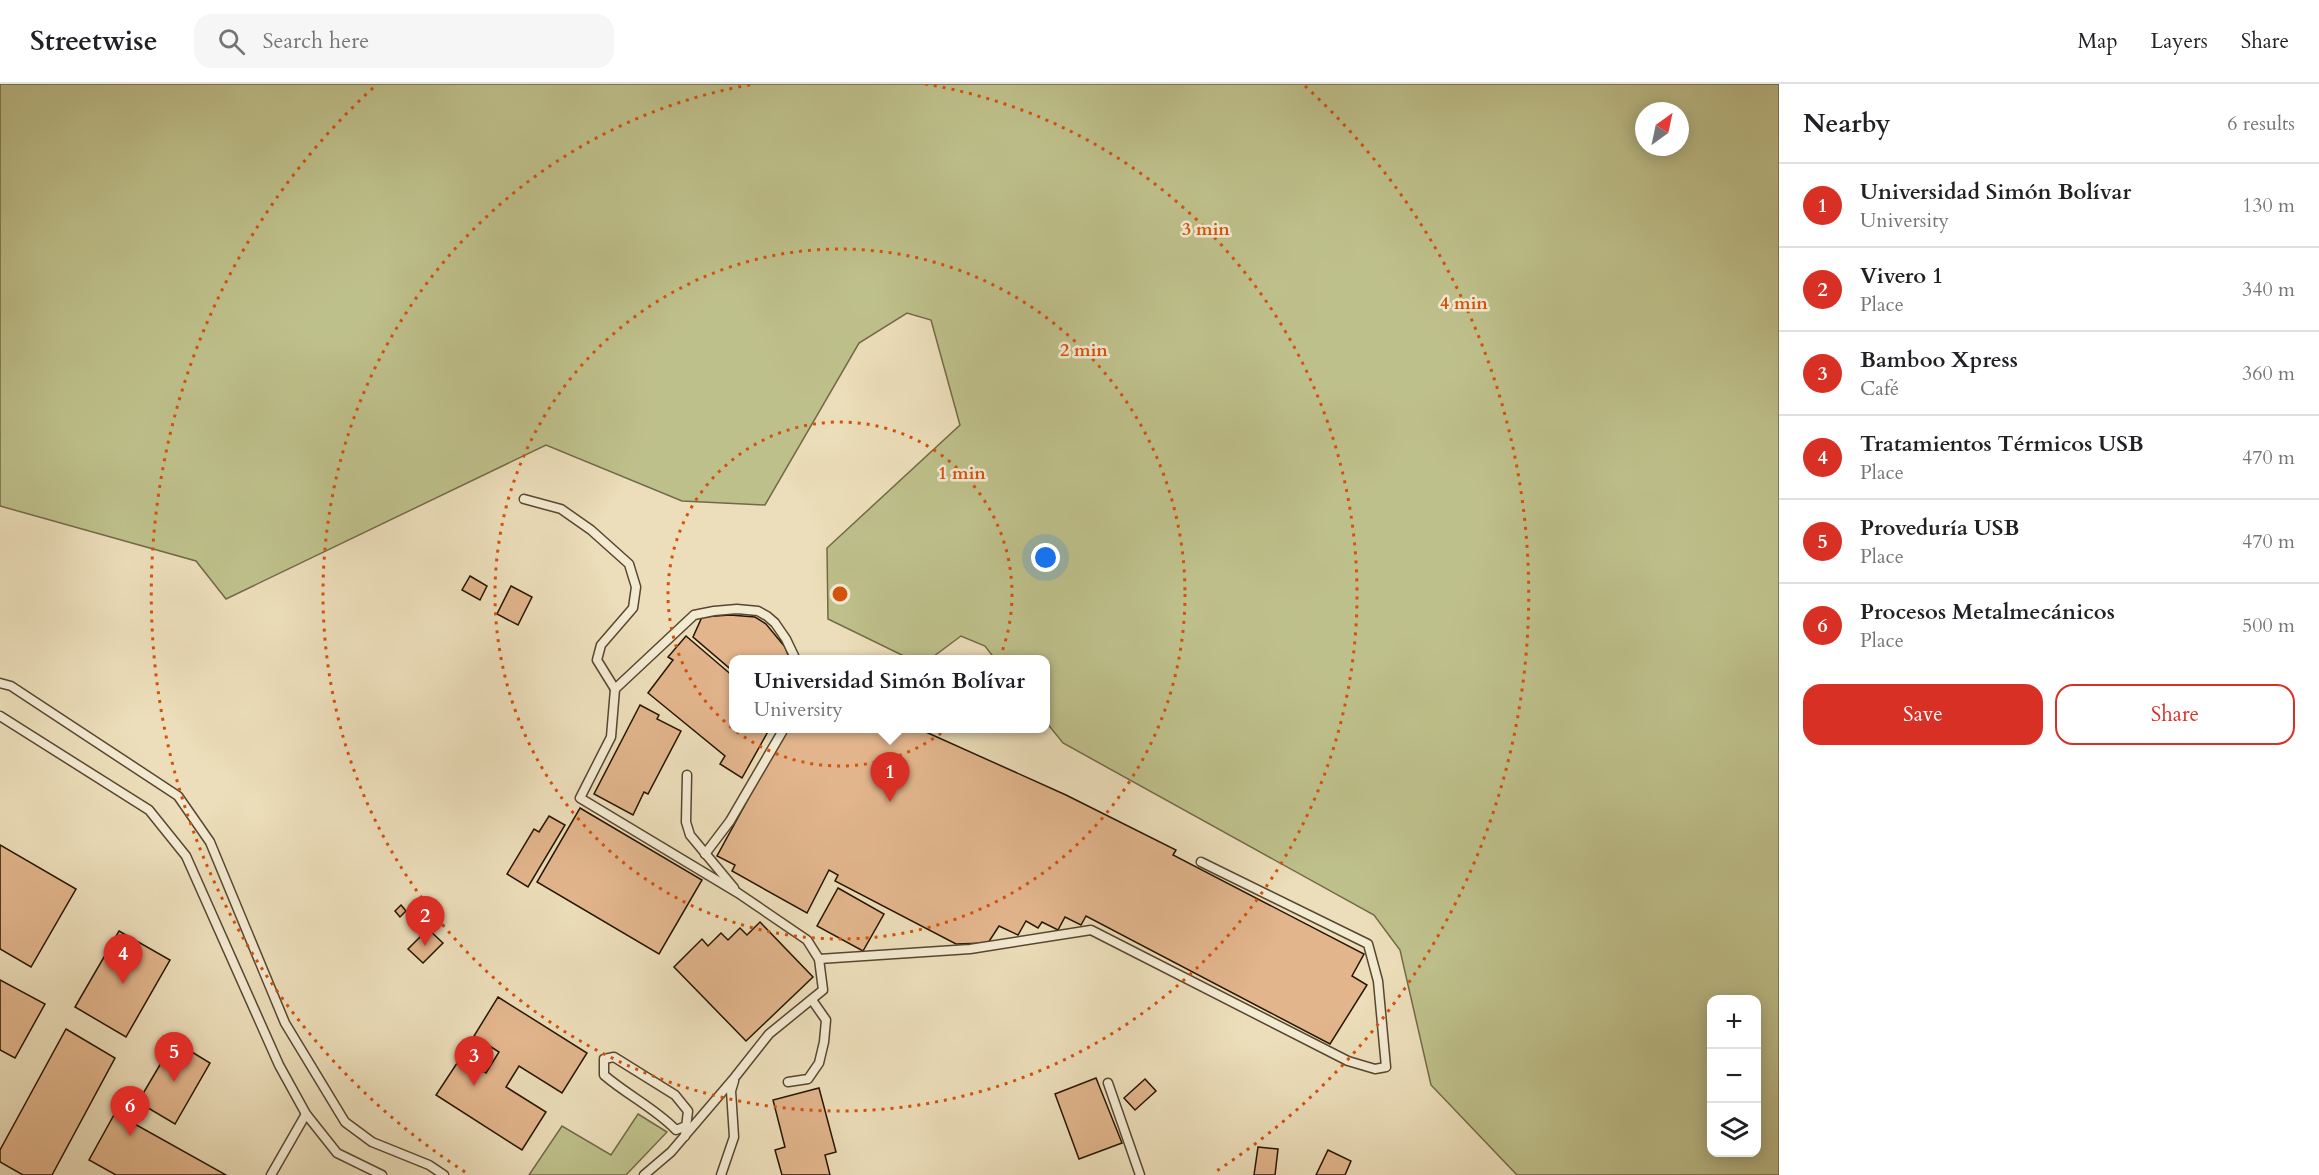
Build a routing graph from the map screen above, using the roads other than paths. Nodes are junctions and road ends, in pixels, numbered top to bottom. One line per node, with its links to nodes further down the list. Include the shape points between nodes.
1 (524, 499): 4 (lane, via 561,509 629,564 636,587 633,608 601,645 597,660)
2 (794, 655): 4 (lane, via 775,623 758,611 714,611 694,615)
3 (0, 683): 21 (lane, via 11,686 178,796 210,842 285,1023 345,1122 372,1142)
4 (615, 689): 10 (lane, via 611,737 580,798)
5 (0, 716): 16 (lane, via 148,810 186,856 279,1065)
6 (781, 733): 8 (lane, via 730,821)
7 (687, 775): 8 (lane, via 686,822 690,835)
8 (705, 854): 10 (lane)
9 (1201, 862): 11 (lane, via 1368,944 1378,981 1386,1067 1375,1069 1348,1061 1091,930 970,949)
10 (738, 893): 11 (lane, via 807,940)
11 (819, 959): 12 (lane, via 823,990)
12 (812, 1000): 13 (lane, via 769,1034); 14 (lane, via 826,1020 819,1063 808,1079)
13 (735, 1077): 18 (lane); 23 (lane, via 731,1091 734,1137)
14 (788, 1082)
15 (1107, 1083): 24 (lane)
16 (306, 1114): 19 (lane); 20 (lane, via 337,1153)
17 (686, 1126): 17 (lane, via 688,1111 675,1095 614,1057 604,1059 604,1075 616,1086 676,1130); 18 (lane)
18 (685, 1136): 22 (lane)
19 (271, 1175)
20 (382, 1175)
21 (444, 1175)
22 (644, 1175)
23 (721, 1175)
24 (1140, 1175)

